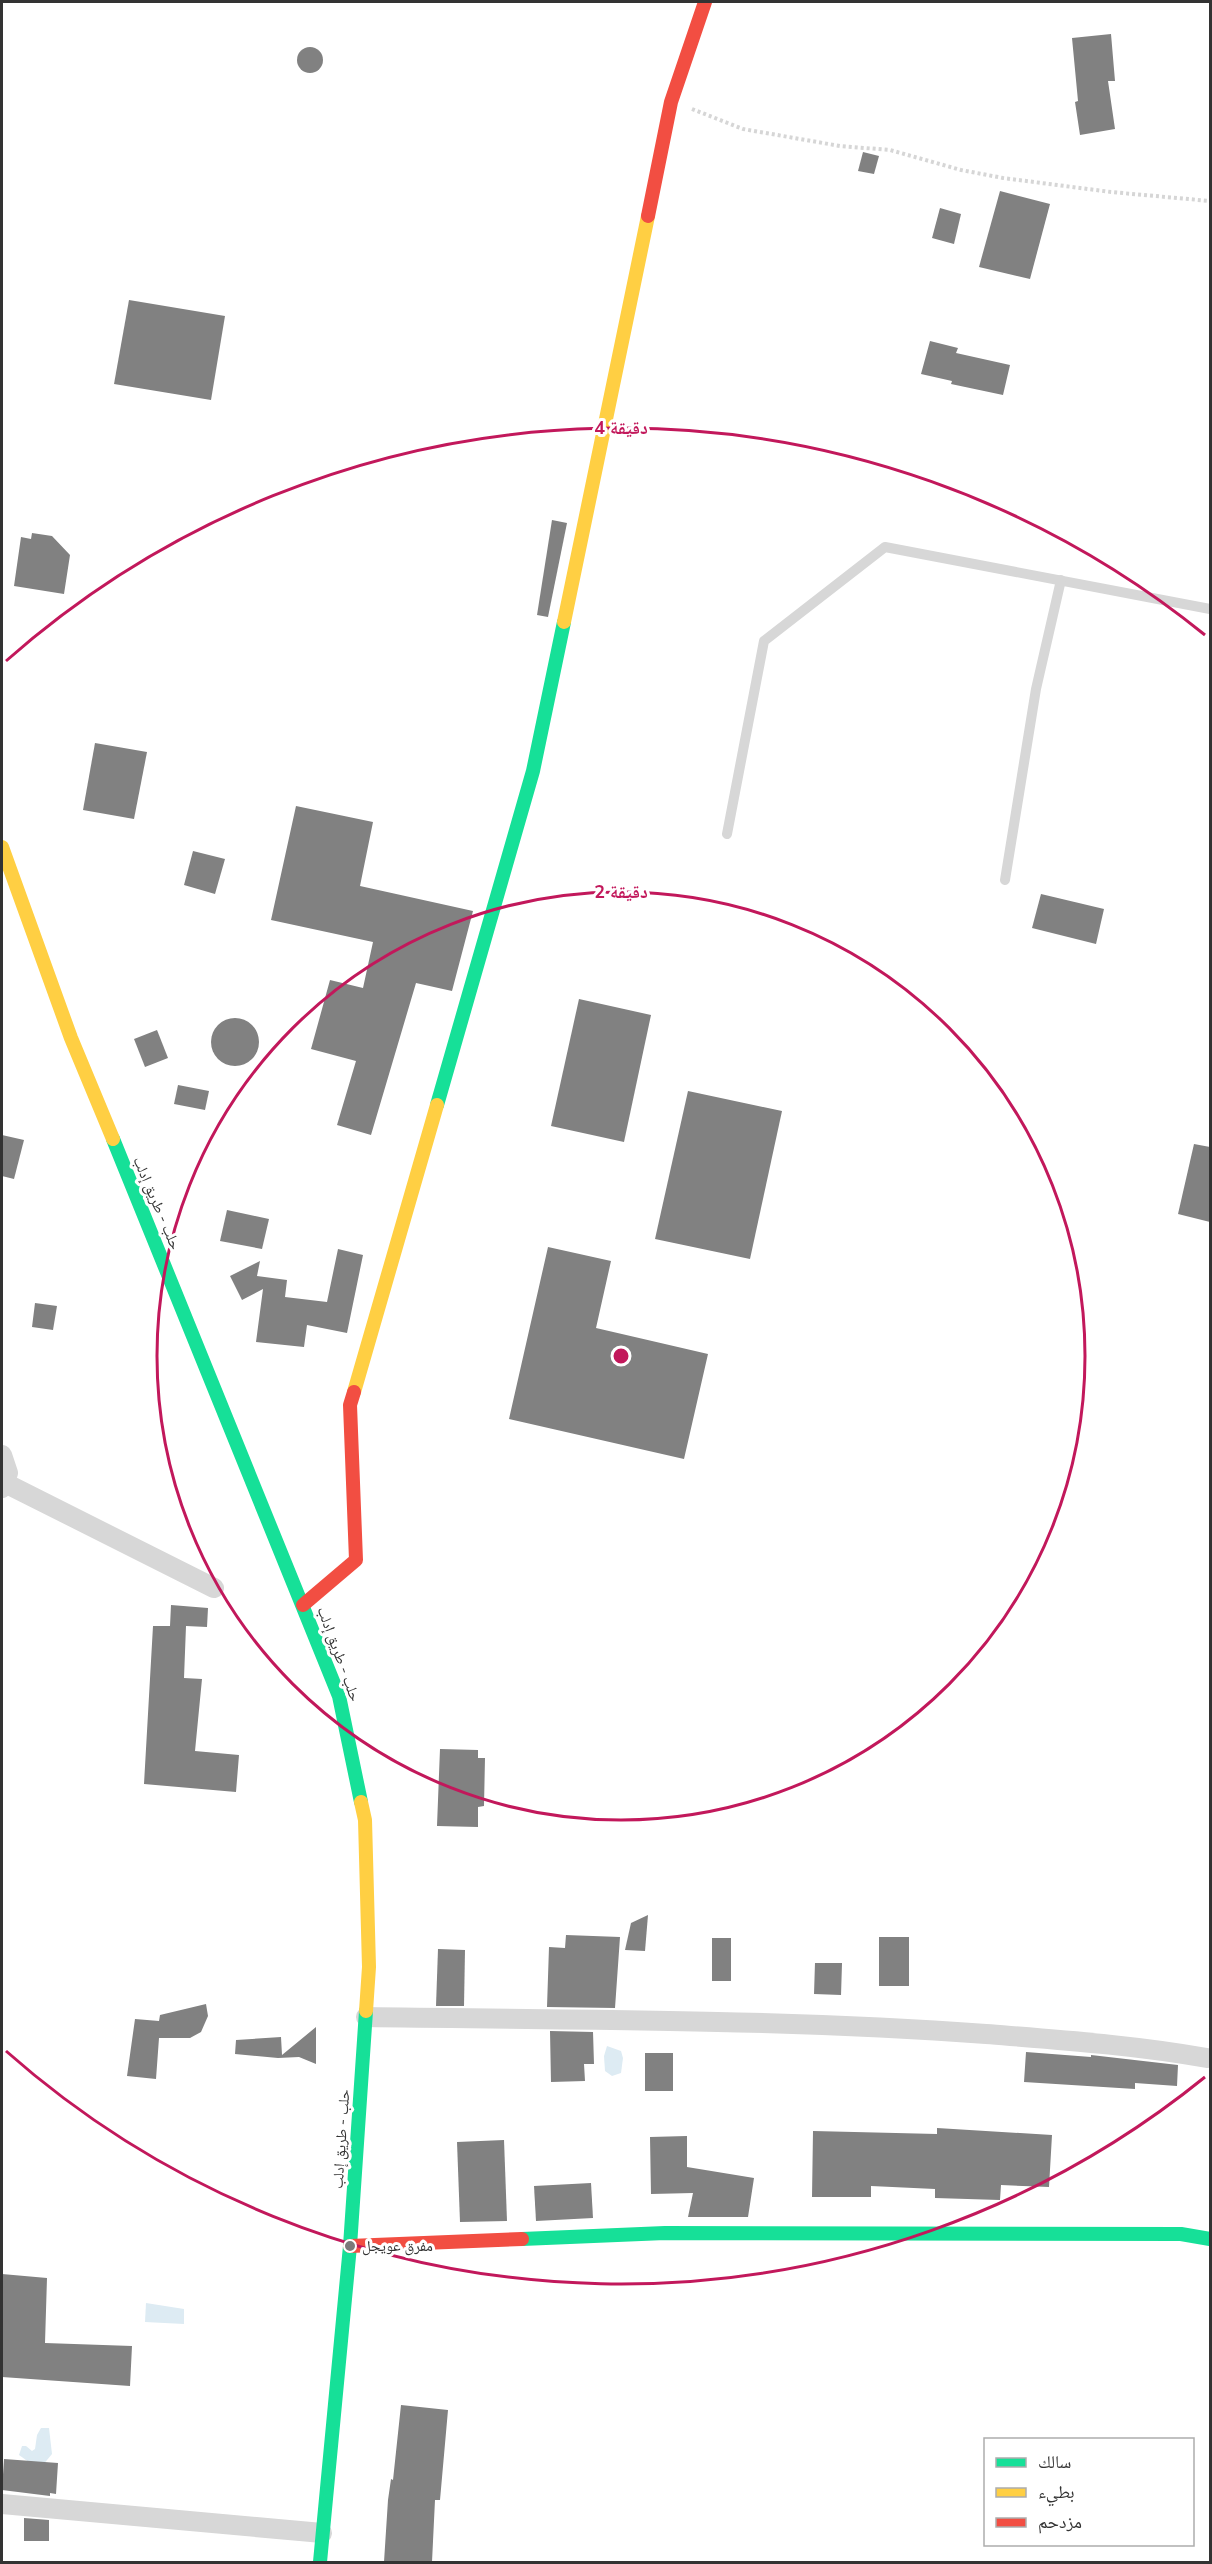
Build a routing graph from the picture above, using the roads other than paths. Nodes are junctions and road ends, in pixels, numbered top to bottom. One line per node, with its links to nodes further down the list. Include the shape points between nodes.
1 (705, 2): 10 (main road, via 671,102 533,771 350,1405 356,1560)
2 (1061, 580): 3 (lane); 4 (lane, via 885,547 764,641); 6 (lane, via 1036,689)
3 (1210, 609)
4 (727, 834)
5 (2, 847): 10 (main road, حلب - طريق إدلب, via 71,1038)
6 (1005, 880)
7 (2, 1455): 8 (street, via 8,1473)
8 (3, 1486): 9 (street)
9 (214, 1588)
10 (303, 1605): 11 (main road, حلب - طريق إدلب, via 339,1696 364,1820 369,1967)
11 (366, 2017): 12 (street, via 870,2027 1146,2047); 14 (main road, حلب - طريق إدلب)
12 (1207, 2058)
13 (1210, 2239): 14 (main road, via 1181,2234 1011,2232 664,2233)
14 (350, 2246): 16 (main road, حلب - طريق إدلب)
15 (2, 2504): 16 (street)
16 (322, 2532): 17 (main road, حلب - طريق إدلب)
17 (320, 2562)

